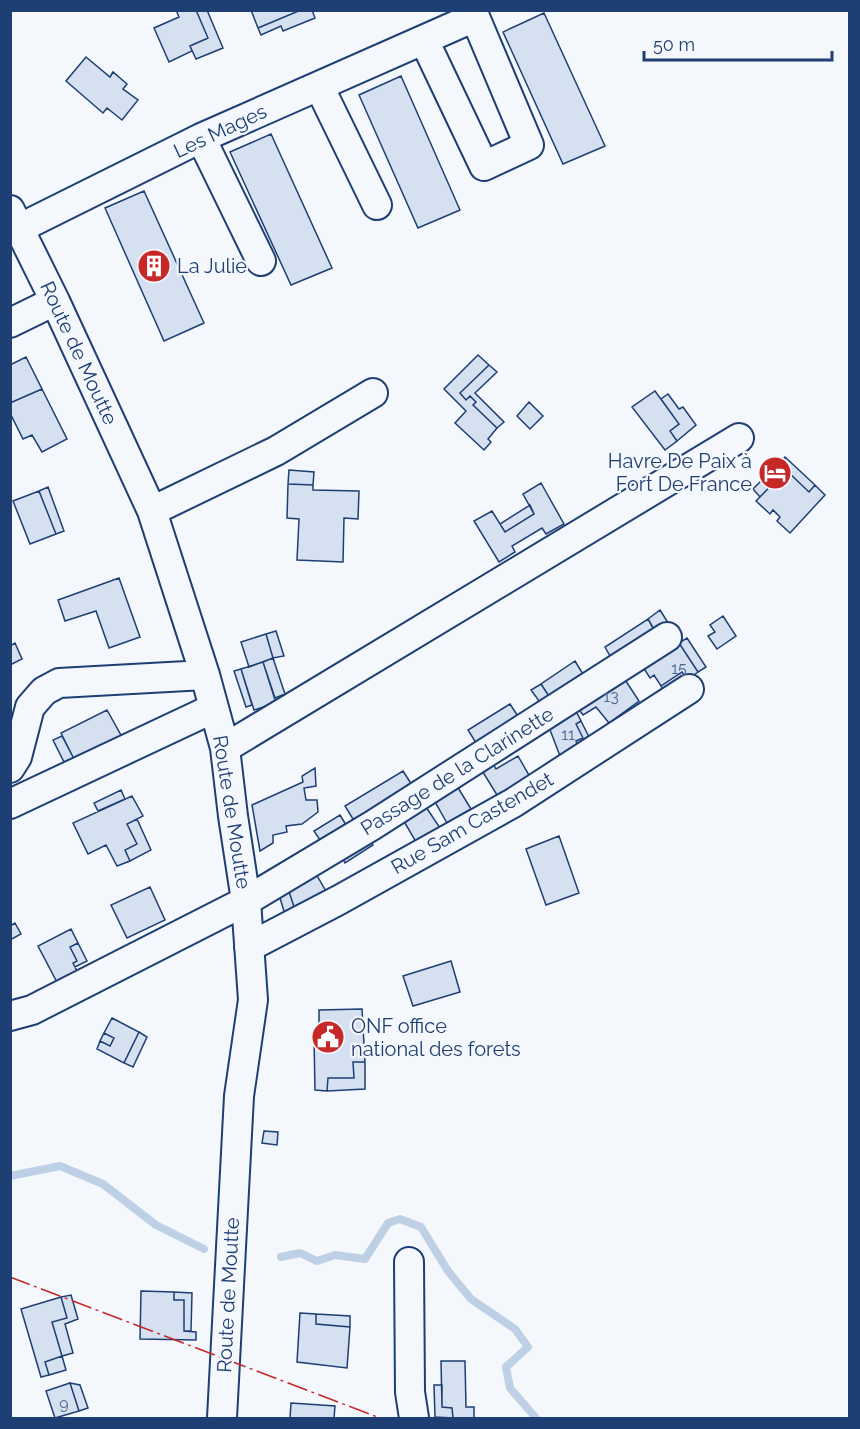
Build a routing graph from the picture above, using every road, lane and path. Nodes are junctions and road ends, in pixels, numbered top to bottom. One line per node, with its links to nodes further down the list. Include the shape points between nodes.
1 (424, 40): 1 (street, Les Mages, via 476,17 529,145 484,166); 2 (street, Les Mages)
2 (319, 86): 3 (street, Les Mages); 4 (street)
3 (201, 138): 5 (street, Les Mages); 6 (street)
4 (377, 204)
5 (15, 219): 7 (street, Route de Moutte)
6 (261, 261)
7 (55, 301): 8 (street); 11 (street, Route de Moutte)
8 (10, 323)
9 (373, 393): 11 (street, via 276,451)
10 (739, 438): 16 (street)
11 (152, 511): 13 (street, Route de Moutte)
12 (667, 637): 19 (street, Passage de la Clarinette, via 373,825)
13 (205, 675): 15 (street, Route de Moutte); 17 (street, via 59,683 44,691 30,707 18,756)
14 (689, 689): 20 (street, Rue Sam Castendet, via 513,803)
15 (214, 708): 16 (street, Route de Moutte); 18 (street)
16 (225, 748): 19 (street, Route de Moutte)
17 (10, 768)
18 (10, 804)
19 (246, 901): 20 (street, Route de Moutte); 21 (street, Passage de la Clarinette, via 32,1010)
20 (249, 947): 23 (street, Route de Moutte, via 253,1000 239,1096)
21 (10, 1016)
22 (409, 1262): 24 (street, via 410,1392)
23 (222, 1419)
24 (414, 1419)

